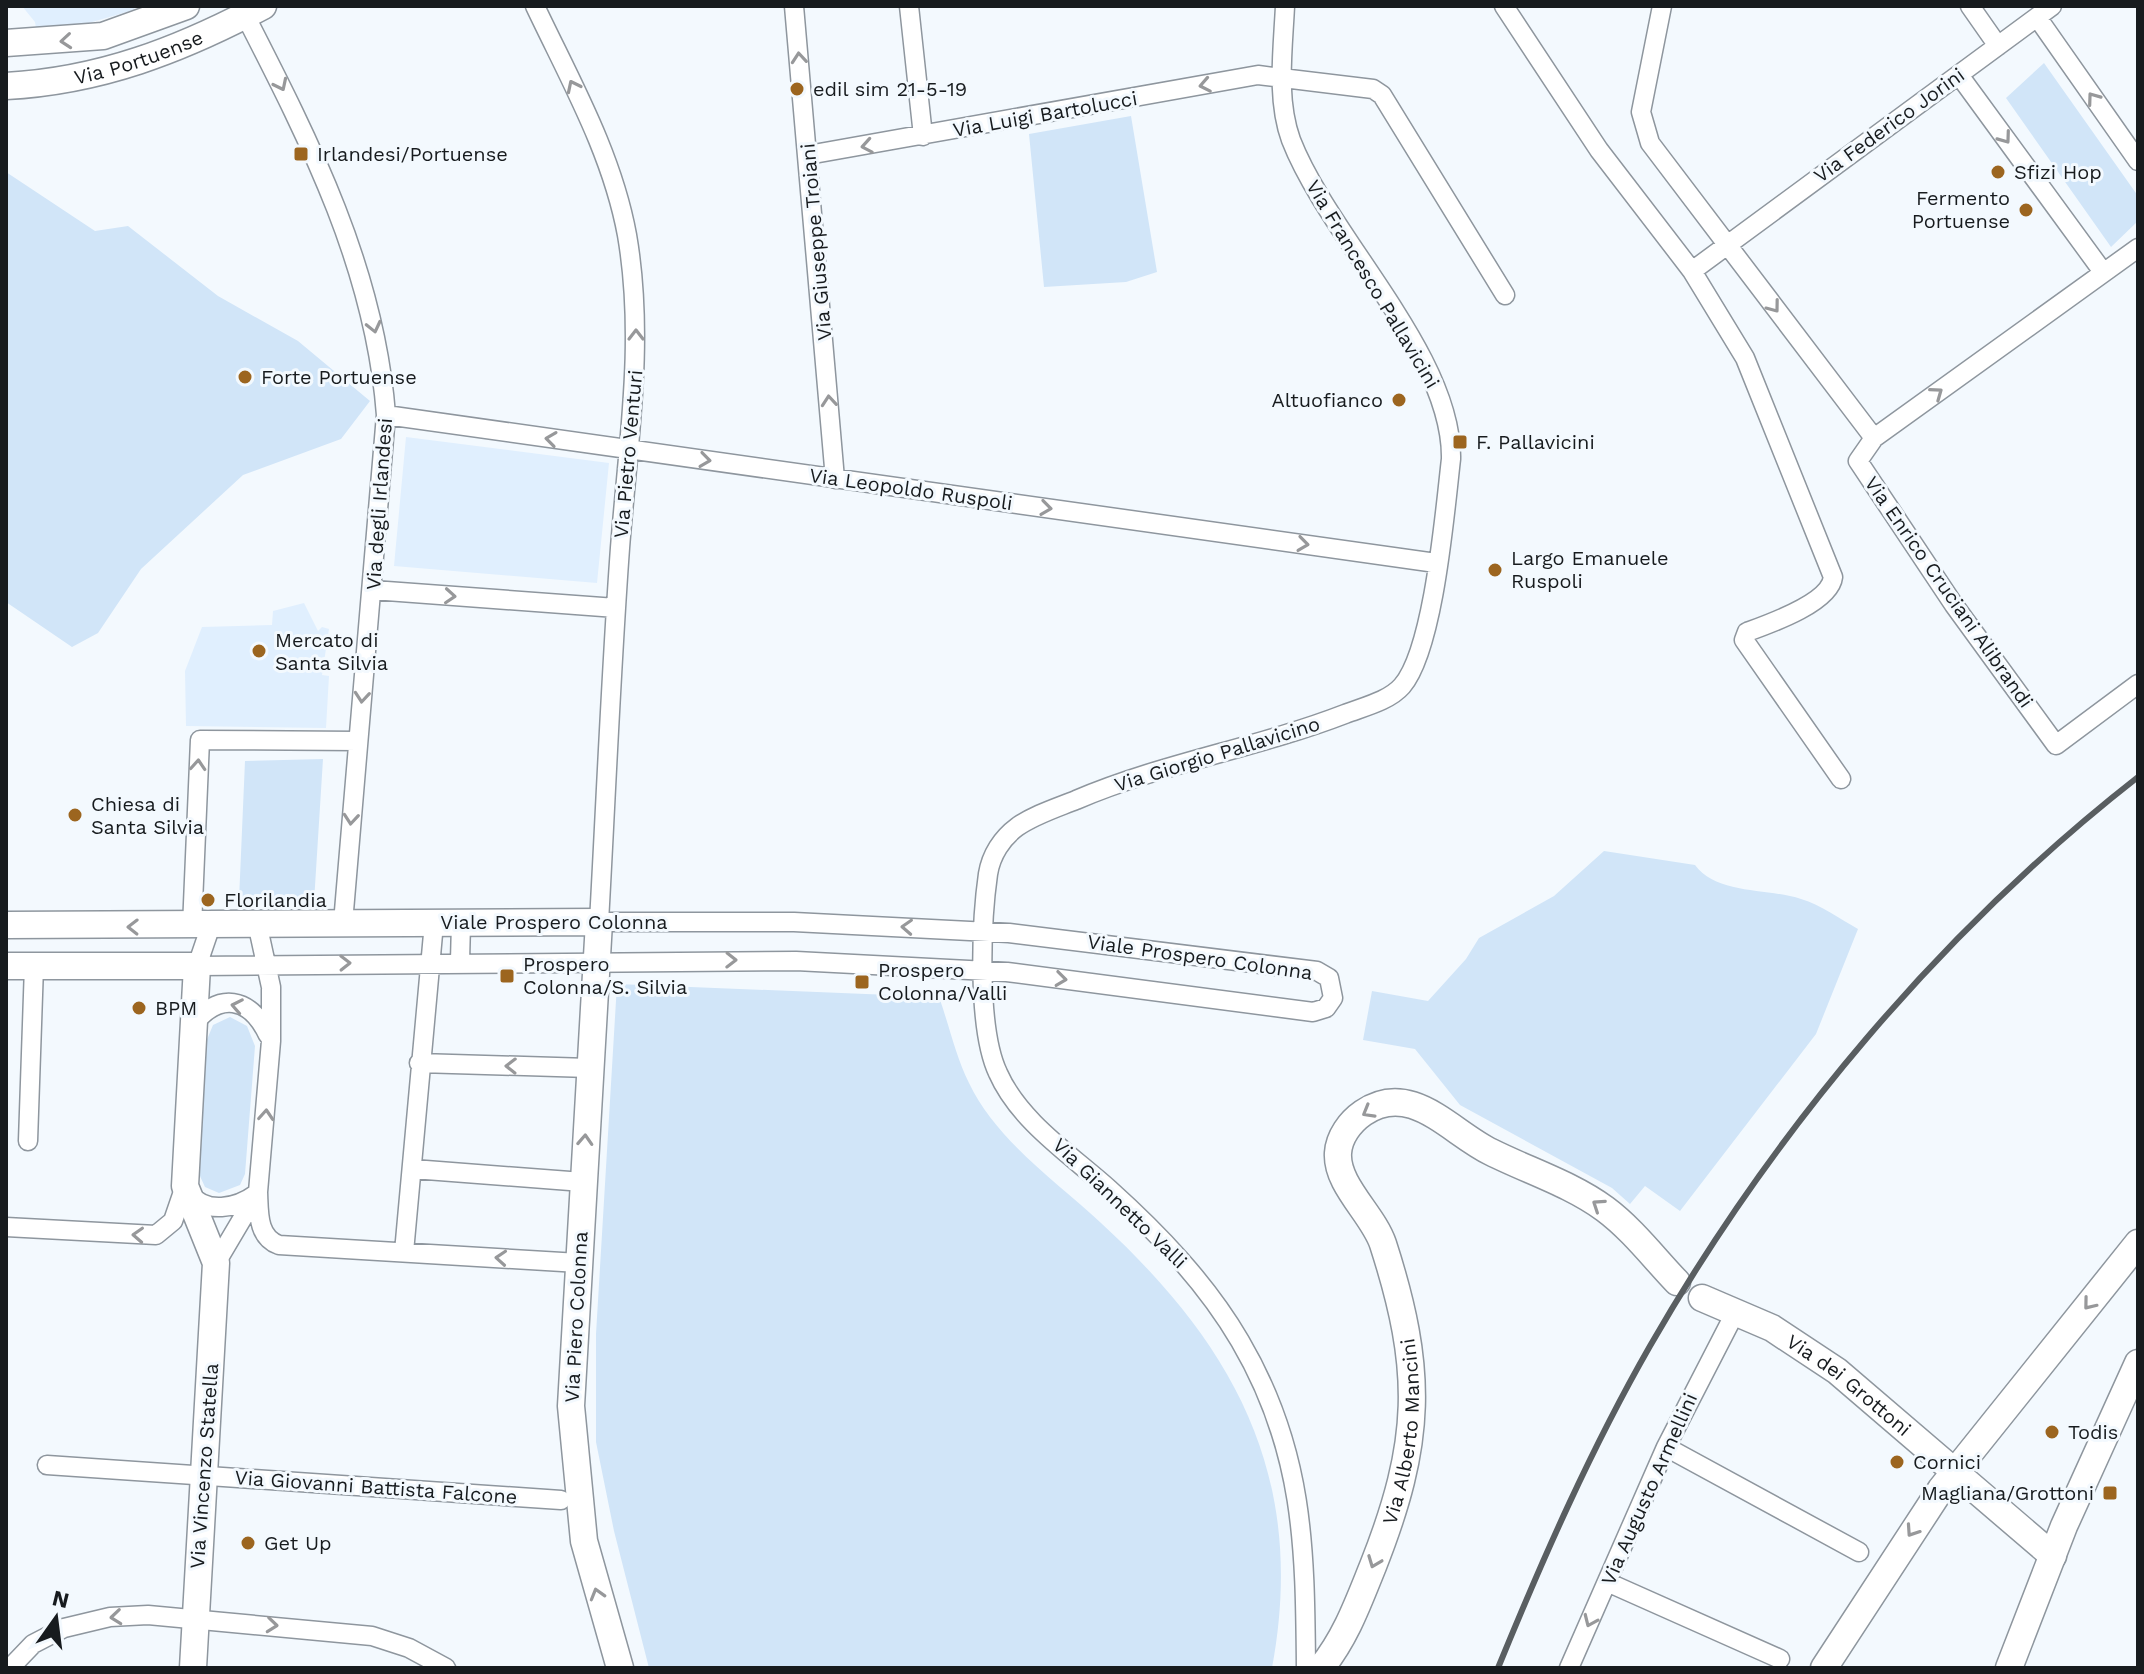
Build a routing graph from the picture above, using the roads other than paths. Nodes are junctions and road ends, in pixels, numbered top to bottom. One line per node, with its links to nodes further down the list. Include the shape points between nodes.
1 (186, 6): 10 (street, Via Portuense)
2 (535, 6): 27 (street, Via Pietro Venturi, one-way to 2, via 637,320 626,233 593,126)
3 (794, 6): 18 (street, Via Giuseppe Troiani, one-way to 3)
4 (909, 6): 17 (street)
5 (1285, 6): 15 (street, Via Francesco Pallavicini)
6 (1504, 6): 22 (street, via 1599,150)
7 (1662, 6): 20 (street, via 1641,112 1644,131)
8 (1970, 6): 13 (street)
9 (252, 9): 16 (street, Via Portuense, via 131,66 67,81); 25 (street, Via degli Irlandesi, one-way to 25, via 346,228 375,328)
10 (156, 12): 12 (street, Via Portuense, one-way to 12, via 83,40)
11 (2045, 12): 13 (street, Via Federico Jorini); 19 (street, one-way to 11)
12 (6, 43)
13 (1998, 46): 14 (street, Via Federico Jorini)
14 (1959, 75): 20 (street, Via Federico Jorini); 23 (street, one-way to 23)
15 (1282, 77): 17 (street, Via Luigi Bartolucci, one-way to 17, via 1258,75); 24 (street, Via Luigi Bartolucci, via 1359,86 1382,95); 29 (street, Via Francesco Pallavicini, via 1286,121 1300,158 1422,359 1446,412 1451,459)
16 (6, 86)
17 (923, 136): 18 (street, Via Luigi Bartolucci, one-way to 18)
18 (808, 155): 28 (street, Via Giuseppe Troiani, one-way to 18)
19 (2138, 161)
20 (1726, 245): 22 (street); 26 (street, one-way to 26)
21 (2138, 248): 23 (street)
22 (1692, 271): 34 (street, via 1745,358 1833,577 1828,589 1792,615 1747,632 1744,640)
23 (2103, 272): 26 (street, one-way to 23)
24 (1505, 295)
25 (386, 415): 27 (street, Via Leopoldo Ruspoli, one-way to 25); 30 (street, Via degli Irlandesi)
26 (1874, 438): 32 (street, Via Enrico Cruciani Alibrandi, via 1858,461 2056,745)
27 (628, 450): 28 (street, Via Leopoldo Ruspoli, one-way to 28); 31 (street, Via Pietro Venturi)
28 (835, 479): 29 (street, Via Leopoldo Ruspoli, one-way to 29)
29 (1436, 563): 41 (street, Via Giorgio Pallavicino, via 1426,629 1401,688 1317,725 1111,785 1026,821 1005,838 990,863)
30 (373, 590): 31 (street, one-way to 31); 33 (street, Via degli Irlandesi, one-way to 33)
31 (616, 608): 35 (street, Via Pietro Venturi)
32 (2138, 684)
33 (358, 741): 37 (street, Via degli Irlandesi, one-way to 37); 40 (street, one-way to 33, via 200,740)
34 (1841, 779)
35 (599, 922): 38 (street, Viale Prospero Colonna); 41 (street, Viale Prospero Colonna, one-way to 35, via 794,922); 43 (street, Via Piero Colonna)
36 (257, 923): 37 (street, Viale Prospero Colonna); 40 (street, Viale Prospero Colonna); 45 (street)
37 (343, 923): 38 (street, Viale Prospero Colonna)
38 (448, 923): 42 (street); 44 (street)
39 (6, 925): 40 (street, Viale Prospero Colonna, one-way to 39)
40 (201, 926): 48 (street)
41 (984, 931): 49 (street, Via Giorgio Pallavicino); 49 (street, Viale Prospero Colonna, one-way to 41, via 1313,1012 1326,1008 1334,992 1329,978 1317,971)
42 (460, 961): 43 (street, Viale Prospero Colonna); 44 (street, Viale Prospero Colonna)
43 (597, 961): 49 (street, Viale Prospero Colonna, one-way to 49, via 796,961); 53 (street, Via Piero Colonna)
44 (431, 962): 45 (street, Viale Prospero Colonna, one-way to 44); 52 (street)
45 (267, 965): 48 (street, Viale Prospero Colonna); 51 (street)
46 (6, 966): 47 (street)
47 (34, 966): 48 (street); 54 (street)
48 (197, 966): 50 (street)
49 (984, 971): 83 (street, Via Giannetto Valli, via 989,1048 1009,1094 1193,1274 1239,1338 1267,1393 1290,1454 1301,1511)
50 (192, 1026): 51 (street, one-way to 50, via 256,1013 235,1003 210,1008); 57 (street)
51 (271, 1041): 58 (street, one-way to 51)
52 (419, 1063): 53 (street, one-way to 52); 55 (street)
53 (589, 1068): 56 (street, Via Piero Colonna, one-way to 53)
54 (28, 1141)
55 (413, 1169): 56 (street); 61 (street)
56 (583, 1182): 63 (street, Via Piero Colonna)
57 (185, 1186): 58 (street, via 192,1198 214,1207 241,1203); 59 (street, one-way to 59, via 173,1221 156,1235); 62 (street)
58 (258, 1192): 61 (street, via 262,1227 274,1243); 62 (street)
59 (6, 1227)
60 (2138, 1243): 71 (street, one-way to 71)
61 (404, 1252): 63 (street, one-way to 61)
62 (216, 1263): 72 (street, Via Vincenzo Statella)
63 (579, 1263): 82 (street, Via Piero Colonna, one-way to 63, via 591,1572 578,1501 571,1384)
64 (1677, 1282): 84 (street, Via Alberto Mancini, one-way to 84, via 1595,1202 1479,1146 1424,1108 1387,1103 1352,1122 1340,1144 1339,1164 1383,1243 1407,1334 1414,1398 1410,1449 1393,1514 1350,1624)
65 (1702, 1298): 66 (street, Via dei Grottoni)
66 (1735, 1313): 69 (street, Via Augusto Armellini); 71 (street, Via dei Grottoni, via 1772,1328 1820,1359)
67 (2138, 1363): 75 (street)
68 (2138, 1398): 75 (street)
69 (1666, 1447): 74 (street); 76 (street, Via Augusto Armellini)
70 (47, 1465): 72 (street, Via Giovanni Battista Falcone)
71 (1955, 1471): 75 (street, Via dei Grottoni); 86 (street, one-way to 86)
72 (204, 1474): 73 (street, Via Giovanni Battista Falcone); 77 (street, Via Vincenzo Statella)
73 (561, 1500)
74 (1859, 1552)
75 (2053, 1556): 87 (street)
76 (1607, 1582): 78 (street); 85 (street, Via Augusto Armellini, one-way to 85)
77 (194, 1617): 79 (street, one-way to 79, via 128,1616 79,1623 33,1644); 80 (street, Via Vincenzo Statella); 81 (street, one-way to 81, via 372,1636)
78 (1780, 1659)
79 (10, 1668)
80 (193, 1668)
81 (446, 1668)
82 (620, 1668)
83 (1306, 1668)
84 (1321, 1668)
85 (1569, 1668)
86 (1824, 1668)
87 (2009, 1668)

